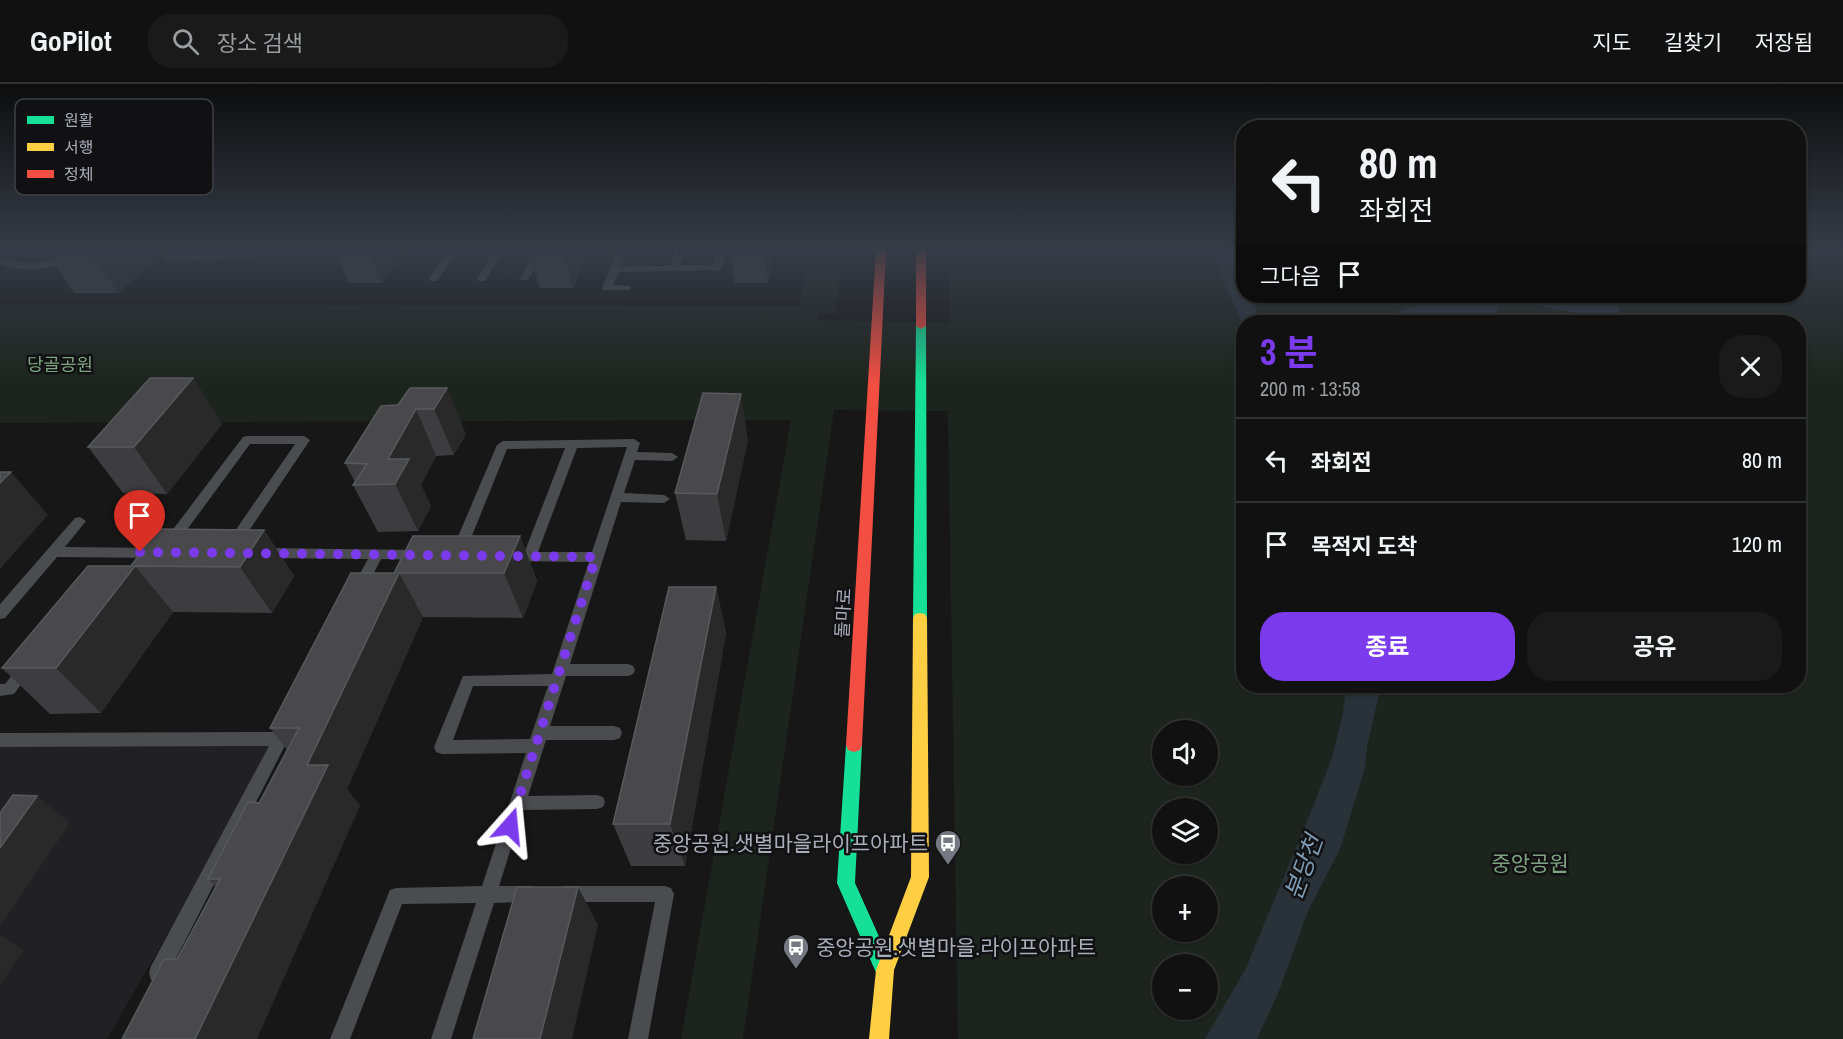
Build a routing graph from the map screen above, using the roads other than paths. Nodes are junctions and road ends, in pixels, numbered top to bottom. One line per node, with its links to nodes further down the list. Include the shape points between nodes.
1 (879, 295): 32 (main road, 돌마로, via 846,883)
2 (921, 295): 32 (main road, 돌마로, via 920,878)
3 (572, 444): 4 (lane, via 634,443); 13 (lane, via 503,445 451,555); 15 (lane)
4 (629, 456): 5 (lane); 6 (lane)
5 (672, 457)
6 (616, 497): 7 (lane); 16 (lane)
7 (664, 499)
8 (80, 521): 9 (lane)
9 (54, 552): 10 (lane); 19 (lane)
10 (117, 552): 11 (lane); 17 (lane)
11 (163, 553): 12 (lane); 13 (lane, via 247,440 304,440 239,553)
12 (184, 553)
13 (377, 554): 18 (lane)
14 (499, 556): 15 (lane)
15 (530, 556): 16 (lane)
16 (596, 557): 22 (lane)
17 (103, 570)
18 (350, 605)
19 (0, 614)
20 (38, 653): 23 (lane, via 9,690)
21 (628, 670): 22 (lane)
22 (558, 675): 27 (lane); 27 (lane, via 468,680 442,747)
23 (0, 690)
24 (297, 708): 26 (lane)
25 (614, 733): 27 (lane)
26 (280, 739): 28 (lane); 33 (lane)
27 (538, 739): 30 (lane)
28 (0, 740)
29 (597, 802): 30 (lane)
30 (518, 803): 31 (lane)
31 (488, 894): 34 (lane, via 396,896); 35 (lane); 36 (lane, via 665,894)
32 (885, 970): 37 (main road, 돌마로)
33 (151, 987)
34 (340, 1039)
35 (441, 1039)
36 (638, 1039)
37 (879, 1039)

